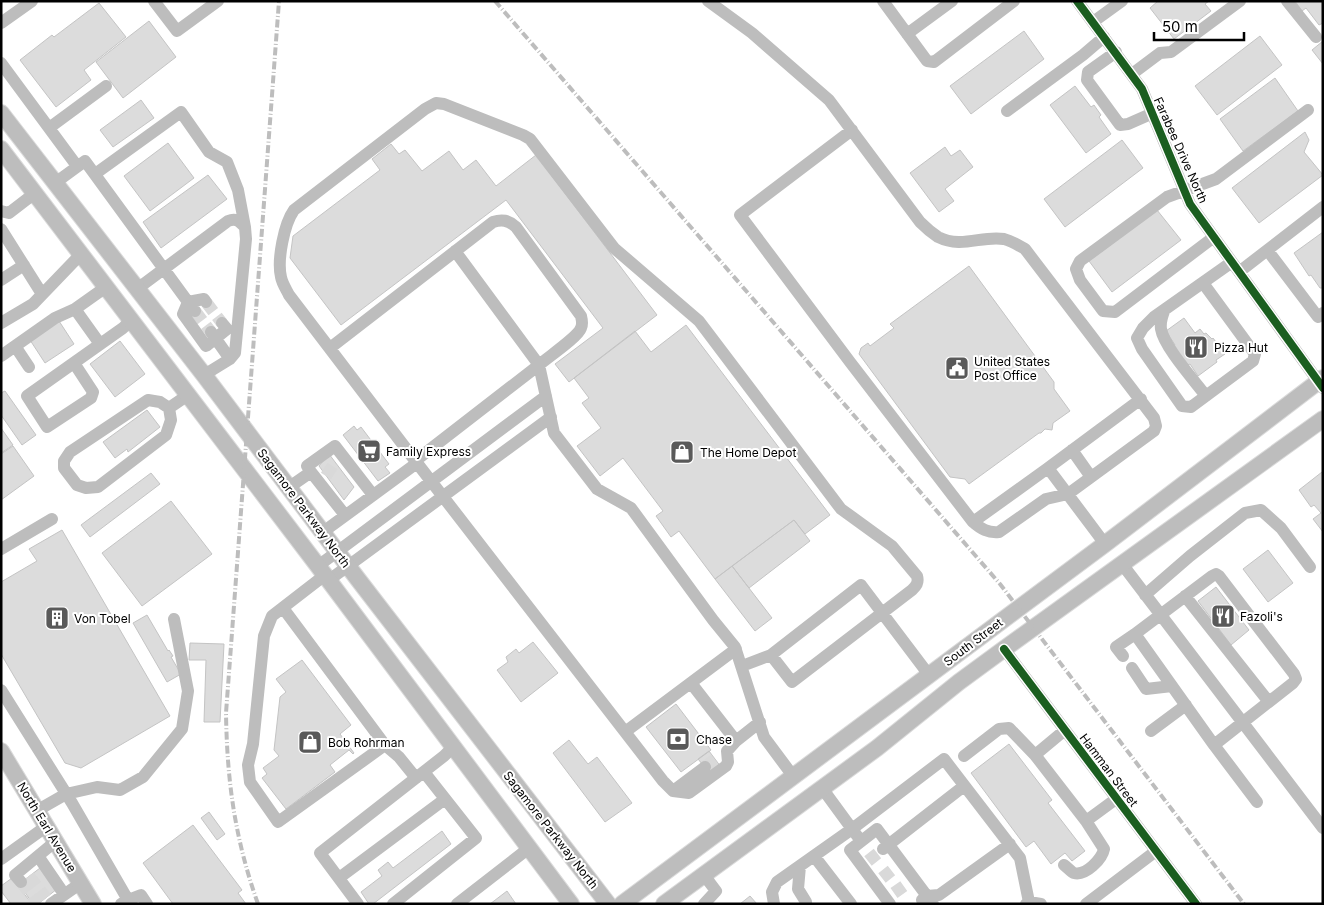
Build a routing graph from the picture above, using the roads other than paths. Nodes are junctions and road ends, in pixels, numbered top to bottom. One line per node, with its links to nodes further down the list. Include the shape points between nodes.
1 (32, 1): 13 (street)
2 (154, 1): 3 (street, via 177,31)
3 (218, 1)
4 (708, 1): 26 (street, via 752,33 829,100)
5 (883, 1): 14 (street)
6 (952, 1): 14 (street)
7 (1014, 1): 14 (street, via 934,62 927,61)
8 (1077, 1): 12 (street, Farabee Drive North)
9 (1122, 1): 12 (street)
10 (1240, 1): 19 (street, via 1171,52 1160,54)
11 (1287, 1): 16 (street)
12 (1093, 22): 15 (street, Farabee Drive North)
13 (1, 23)
14 (907, 34)
15 (1104, 36): 17 (street, Farabee Drive North); 22 (street)
16 (1316, 37)
17 (1116, 52): 19 (street, Farabee Drive North); 24 (street, via 1088,72 1087,80 1120,125)
18 (1, 63): 25 (street)
19 (1132, 74): 24 (street, Farabee Drive North)
20 (106, 86): 25 (street)
21 (1308, 110): 31 (street, via 1216,179)
22 (1007, 111)
23 (1, 113): 30 (main road, Sagamore Parkway North)
24 (1152, 113): 31 (street, Farabee Drive North)
25 (49, 128): 28 (street)
26 (852, 130): 72 (street, via 920,222 940,238 952,242 1002,239 1025,249); 88 (street, via 740,215)
27 (1, 149): 32 (main road, Sagamore Parkway North)
28 (78, 166): 29 (street, via 85,161); 30 (street)
29 (95, 174): 35 (street, via 181,112 209,152 227,162 238,190); 43 (street)
30 (54, 183): 48 (main road, Sagamore Parkway North)
31 (1184, 190): 37 (street, Farabee Drive North); 37 (street, via 1167,197 1080,261 1076,269 1080,280 1103,311 1115,312)
32 (35, 193): 33 (street, via 9,213); 40 (main road, Sagamore Parkway North)
33 (1, 211)
34 (1321, 214): 38 (street)
35 (245, 227): 43 (street, via 233,219); 63 (street, via 235,353)
36 (1, 229): 41 (street)
37 (1214, 237): 42 (street, Farabee Drive North)
38 (1268, 250): 42 (street); 54 (street, via 1318,317)
39 (455, 251): 61 (street); 65 (street); 65 (street, via 493,222 505,220 516,227 582,316 581,329 575,336)
40 (81, 254): 47 (main road, Sagamore Parkway North); 49 (street)
41 (22, 262): 44 (street); 45 (street); 49 (street)
42 (1236, 267): 46 (street); 68 (street, Farabee Drive North)
43 (165, 268): 48 (street); 51 (street)
44 (1, 271)
45 (1, 280)
46 (1203, 283): 53 (street); 71 (street, via 1255,354 1253,361)
47 (106, 287): 52 (street); 55 (main road, Sagamore Parkway North)
48 (138, 289): 67 (main road, Sagamore Parkway North)
49 (42, 294): 56 (street)
50 (206, 302): 51 (street, via 204,299)
51 (191, 306): 58 (street, via 183,314 206,346)
52 (75, 309): 59 (street); 60 (street, via 55,318)
53 (1165, 310): 71 (street, via 1161,318 1162,334); 71 (street, via 1143,328 1138,338 1142,349 1182,406 1191,407)
54 (1323, 313)
55 (131, 320): 59 (street); 69 (main road, Sagamore Parkway North)
56 (1, 323)
57 (222, 323): 58 (street, via 227,329)
58 (214, 335): 63 (street)
59 (100, 344): 64 (street)
60 (15, 346): 62 (street); 66 (street)
61 (330, 348): 77 (street); 100 (street, via 289,295 280,277 287,223 294,210 436,103 523,135 537,147 614,248 699,321 841,509 892,546 917,576 916,585)
62 (1, 356)
63 (230, 359): 67 (street)
64 (74, 363): 64 (street, via 27,396 47,427 91,398 93,392)
65 (539, 365): 70 (street); 77 (street)
66 (29, 367)
67 (204, 375): 82 (main road, Sagamore Parkway North)
68 (1321, 382): 90 (main road, South Street)
69 (188, 394): 73 (street); 96 (main road, Sagamore Parkway North)
70 (546, 396): 74 (street); 81 (street)
71 (1206, 396)
72 (1141, 399): 76 (street); 80 (street, via 1154,418 1154,431)
73 (170, 408): 73 (street, via 148,400 70,452 64,460 64,468 76,485 98,487 166,435 171,420)
74 (550, 417): 85 (street); 104 (street, via 554,433 597,489 631,508)
75 (1323, 419): 93 (main road, South Street)
76 (1072, 450): 78 (street); 80 (street)
77 (416, 462): 81 (street); 84 (street)
78 (1048, 468): 83 (street); 88 (street)
79 (311, 472): 82 (street); 84 (street, via 307,466 335,446 336,456); 86 (street, via 324,481)
80 (1091, 477): 83 (street)
81 (432, 483): 85 (street); 92 (street)
82 (288, 488): 89 (main road, Sagamore Parkway North)
83 (1068, 494): 88 (street, via 1046,499 999,532 982,530); 90 (street)
84 (373, 495): 86 (street)
85 (443, 497): 94 (street); 120 (street)
86 (345, 515): 89 (street)
87 (52, 519): 91 (street)
88 (973, 522)
89 (323, 532): 92 (main road, Sagamore Parkway North)
90 (1105, 544): 93 (main road); 110 (main road, South Street)
91 (1, 549)
92 (337, 552): 94 (main road, Sagamore Parkway North); 96 (street)
93 (1122, 564): 97 (street); 105 (main road, South Street)
94 (348, 566): 96 (street); 171 (main road, Sagamore Parkway North)
95 (1310, 567): 97 (street, via 1281,528 1260,510 1245,514)
96 (324, 574): 99 (street); 124 (main road, Sagamore Parkway North)
97 (1145, 595): 101 (street)
98 (1185, 596): 101 (street); 114 (street); 114 (street, via 1212,576 1219,576 1296,678)
99 (283, 608): 121 (street); 121 (street, via 272,616 264,636 248,765 250,782 278,822)
100 (883, 613): 106 (street, via 792,682); 106 (street, via 861,585); 110 (street)
101 (1160, 615): 103 (street); 117 (street)
102 (174, 619): 135 (street, via 188,691 182,729 143,777 120,790 96,788)
103 (1135, 634): 107 (street, via 1116,647); 112 (street)
104 (736, 649): 108 (street); 111 (street)
105 (1004, 649): 118 (street, Hamman Street); 133 (main road, South Street)
106 (771, 655): 108 (street)
107 (1123, 656)
108 (742, 666): 116 (street)
109 (1132, 668): 112 (street, via 1146,689)
110 (929, 675): 131 (main road, South Street)
111 (690, 683): 120 (street); 123 (street)
112 (1172, 686): 115 (street)
113 (1, 690): 135 (street)
114 (1269, 702): 117 (street)
115 (1186, 705): 119 (street); 122 (street)
116 (760, 722): 123 (street); 131 (street, via 764,737)
117 (1243, 723): 122 (street); 142 (street)
118 (1065, 730): 126 (street); 137 (street, Hamman Street)
119 (1151, 731)
120 (625, 732): 134 (street)
121 (385, 745): 130 (street)
122 (1214, 745): 138 (street)
123 (732, 746): 128 (street); 134 (street, via 722,770 689,793)
124 (454, 747): 130 (street); 148 (main road, Sagamore Parkway North)
125 (1, 751): 139 (main road, North Earl Avenue)
126 (1035, 755): 127 (street, via 1009,728 999,729); 140 (street)
127 (964, 756)
128 (716, 759)
129 (705, 767): 134 (street)
130 (420, 775): 136 (street); 156 (street, via 320,853)
131 (793, 776): 172 (main road, South Street)
132 (964, 786): 143 (street, via 944,759); 146 (street); 147 (street)
133 (822, 788): 143 (street); 155 (main road, South Street)
134 (673, 791)
135 (66, 794): 139 (street); 162 (street)
136 (445, 799): 156 (street); 168 (street, via 476,838)
137 (1116, 799): 140 (street); 149 (street, Hamman Street)
138 (1257, 802)
139 (38, 810): 141 (main road, North Earl Avenue)
140 (1086, 822): 153 (street, via 1104,849 1102,856 1096,864 1080,873 1074,873)
141 (47, 826): 144 (main road, North Earl Avenue); 152 (street)
142 (1323, 828)
143 (852, 829): 145 (street); 151 (street)
144 (56, 841): 150 (street); 157 (main road, North Earl Avenue)
145 (861, 841): 147 (street, via 878,829); 159 (street, via 850,850 865,863)
146 (1010, 844): 160 (street, via 939,895); 164 (street, via 1020,858)
147 (885, 847): 160 (street)
148 (529, 848): 169 (street); 170 (main road, Sagamore Parkway North)
149 (1156, 851): 177 (street); 178 (street, Hamman Street)
150 (38, 856): 152 (street, via 24,876); 158 (street)
151 (814, 856): 154 (street); 176 (street)
152 (4, 857)
153 (1064, 865)
154 (800, 866): 163 (street, via 798,889); 175 (street, via 777,882 772,892)
155 (704, 875): 173 (main road, South Street); 174 (street, via 716,892)
156 (339, 878): 167 (street)
157 (80, 883): 158 (street); 165 (main road, North Earl Avenue)
158 (64, 894): 161 (street)
159 (890, 899)
160 (927, 900)
161 (49, 902)
162 (125, 902): 166 (street, via 141,895)
163 (806, 902)
164 (1032, 903)
165 (93, 904)
166 (147, 904)
167 (358, 904)
168 (393, 904)
169 (457, 904)
170 (571, 904)
171 (608, 904)
172 (622, 904)
173 (664, 904)
174 (704, 904)
175 (774, 904)
176 (851, 904)
177 (1086, 904)
178 (1196, 904)

